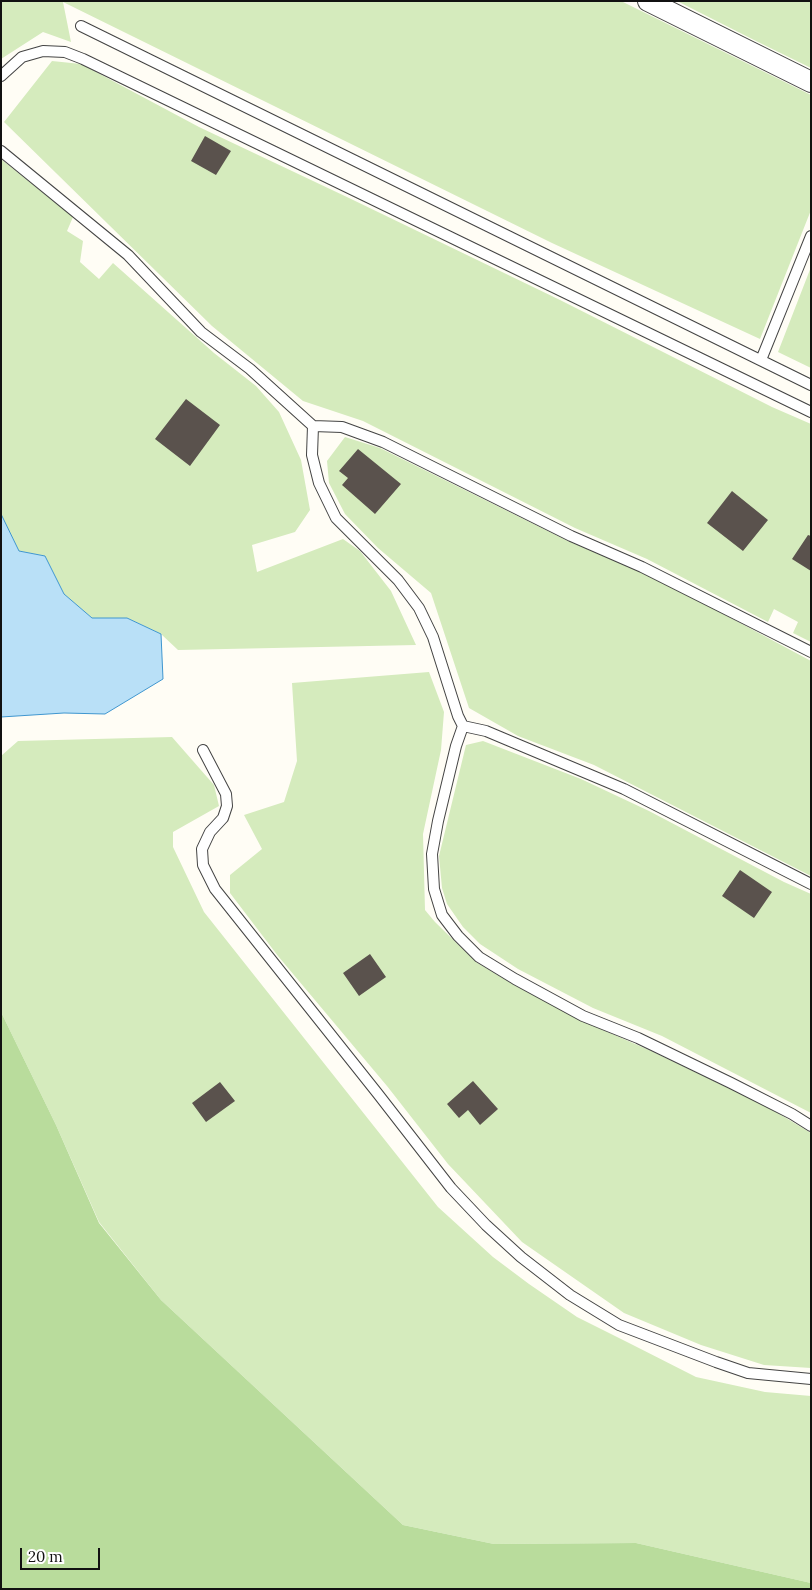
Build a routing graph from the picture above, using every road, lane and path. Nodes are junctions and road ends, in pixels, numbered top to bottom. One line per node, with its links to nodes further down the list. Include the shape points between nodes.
1 (648, 1): 4 (street)
2 (81, 26): 7 (lane)
3 (1, 76): 9 (lane, via 22,57 43,52 65,52 83,58)
4 (811, 82)
5 (1, 151): 10 (lane, via 128,255 201,332)
6 (811, 236): 7 (lane)
7 (761, 360): 8 (lane)
8 (811, 385)
9 (811, 412)
10 (313, 426): 11 (lane, via 342,427 383,442); 12 (lane, via 312,455 319,483 336,518 398,580 419,608 433,636)
11 (811, 652)
12 (463, 726): 14 (lane, via 486,731 624,789); 15 (lane, via 432,854 434,888 442,915 458,936 479,957 549,998 731,1082)
13 (203, 750): 16 (lane, via 226,794 223,818 210,832 202,849 203,865 215,889 451,1188 486,1225 521,1258 570,1295 619,1325 748,1373)
14 (811, 884)
15 (811, 1126)
16 (811, 1379)

